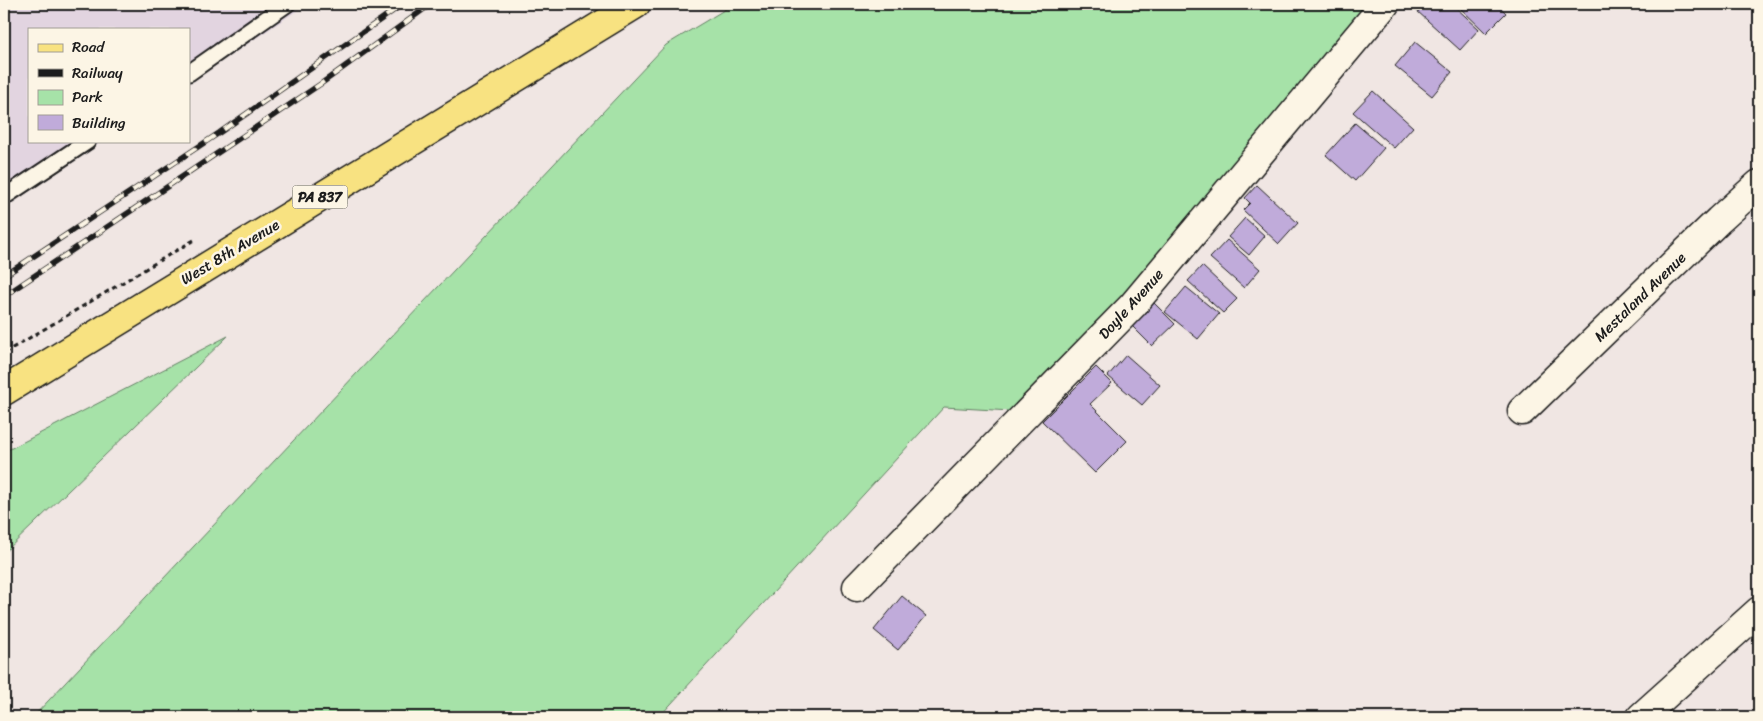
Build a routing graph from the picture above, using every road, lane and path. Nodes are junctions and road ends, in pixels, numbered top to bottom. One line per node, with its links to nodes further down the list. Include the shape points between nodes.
1 (287, 4): 4 (lane)
2 (636, 4): 8 (main road, West 8th Avenue / PA 837)
3 (1385, 4): 10 (street, Doyle Avenue, via 1133,305)
4 (190, 72)
5 (86, 142): 7 (lane)
6 (1759, 184): 9 (street, Mestaland Avenue)
7 (4, 197)
8 (4, 390)
9 (1522, 411)
10 (857, 587)
11 (1759, 611): 12 (street)
12 (1641, 717)

